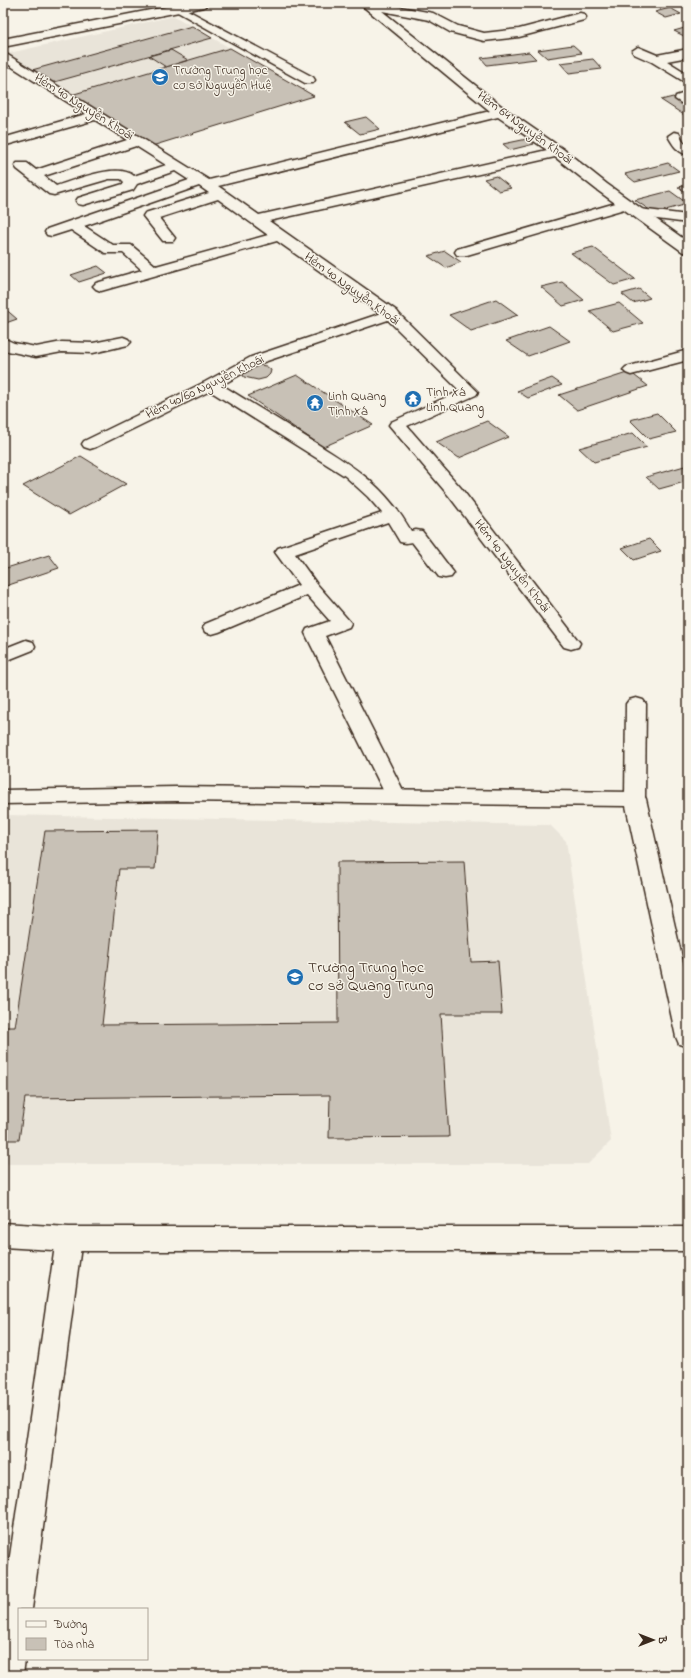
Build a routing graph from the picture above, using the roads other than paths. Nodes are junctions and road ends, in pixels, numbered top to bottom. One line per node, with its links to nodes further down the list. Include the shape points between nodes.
1 (204, 3): 4 (street)
2 (406, 3): 5 (street)
3 (366, 4): 5 (street); 14 (street, Hẻm 64 Nguyễn Khoái)
4 (178, 8): 7 (street); 12 (lane)
5 (387, 8): 6 (street, via 434,17 454,29 484,37 519,33)
6 (580, 17)
7 (3, 43)
8 (638, 51): 11 (street)
9 (688, 53): 11 (street)
10 (3, 56): 15 (street, Hẻm 40 Nguyễn Khoái)
11 (656, 60): 13 (street)
12 (309, 80)
13 (688, 80)
14 (500, 112): 20 (street, Hẻm 64 Nguyễn Khoái); 25 (street)
15 (97, 115): 17 (street, Hẻm 40 Nguyễn Khoái); 18 (street)
16 (674, 136): 19 (lane, via 679,145)
17 (138, 141): 22 (street, Hẻm 40 Nguyễn Khoái); 23 (street)
18 (3, 142)
19 (688, 151)
20 (558, 152): 28 (street, Hẻm 64 Nguyễn Khoái); 31 (street)
21 (22, 166): 23 (street)
22 (176, 166): 24 (street); 25 (street, Hẻm 40 Nguyễn Khoái)
23 (34, 175): 24 (street, via 54,191 108,175 125,175)
24 (132, 181): 27 (street, via 128,187)
25 (204, 183): 26 (street, Hẻm 40 Nguyễn Khoái); 32 (street)
26 (221, 194): 31 (street, Hẻm 40 Nguyễn Khoái); 35 (street, via 150,216)
27 (83, 201)
28 (626, 204): 29 (street, Hẻm 64 Nguyễn Khoái); 37 (lane)
29 (639, 213): 30 (lane); 36 (street, Hẻm 64 Nguyễn Khoái)
30 (688, 219)
31 (256, 220): 34 (street, Hẻm 40 Nguyễn Khoái)
32 (73, 225): 33 (street); 38 (street, via 110,250 126,248)
33 (52, 232)
34 (279, 236): 38 (street); 40 (street, Hẻm 40 Nguyễn Khoái)
35 (168, 238)
36 (688, 249)
37 (462, 252)
38 (153, 271): 39 (street)
39 (101, 286)
40 (391, 314): 45 (lane, Hẻm 40/60 Nguyễn Khoái, via 256,360); 51 (lane, Hẻm 40 Nguyễn Khoái, via 470,392 397,425 455,492)
41 (123, 342): 42 (lane, via 93,348 62,348 36,352 9,347)
42 (3, 343)
43 (688, 355): 44 (lane)
44 (631, 370)
45 (211, 385): 46 (lane, Hẻm 40/60 Nguyễn Khoái); 47 (lane, via 351,472)
46 (90, 444)
47 (393, 515): 48 (lane, via 406,538 416,535); 49 (lane, via 284,552)
48 (444, 573)
49 (310, 587): 50 (lane); 55 (lane, via 342,623 314,633)
50 (212, 628)
51 (571, 643)
52 (26, 646): 53 (lane)
53 (3, 656)
54 (636, 704): 57 (lane)
55 (396, 796): 56 (street, via 176,794); 57 (street)
56 (3, 797)
57 (635, 799): 58 (street)
58 (688, 1037)
59 (3, 1235): 60 (street)
60 (69, 1239): 61 (street); 62 (lane)
61 (688, 1239)
62 (8, 1675)

